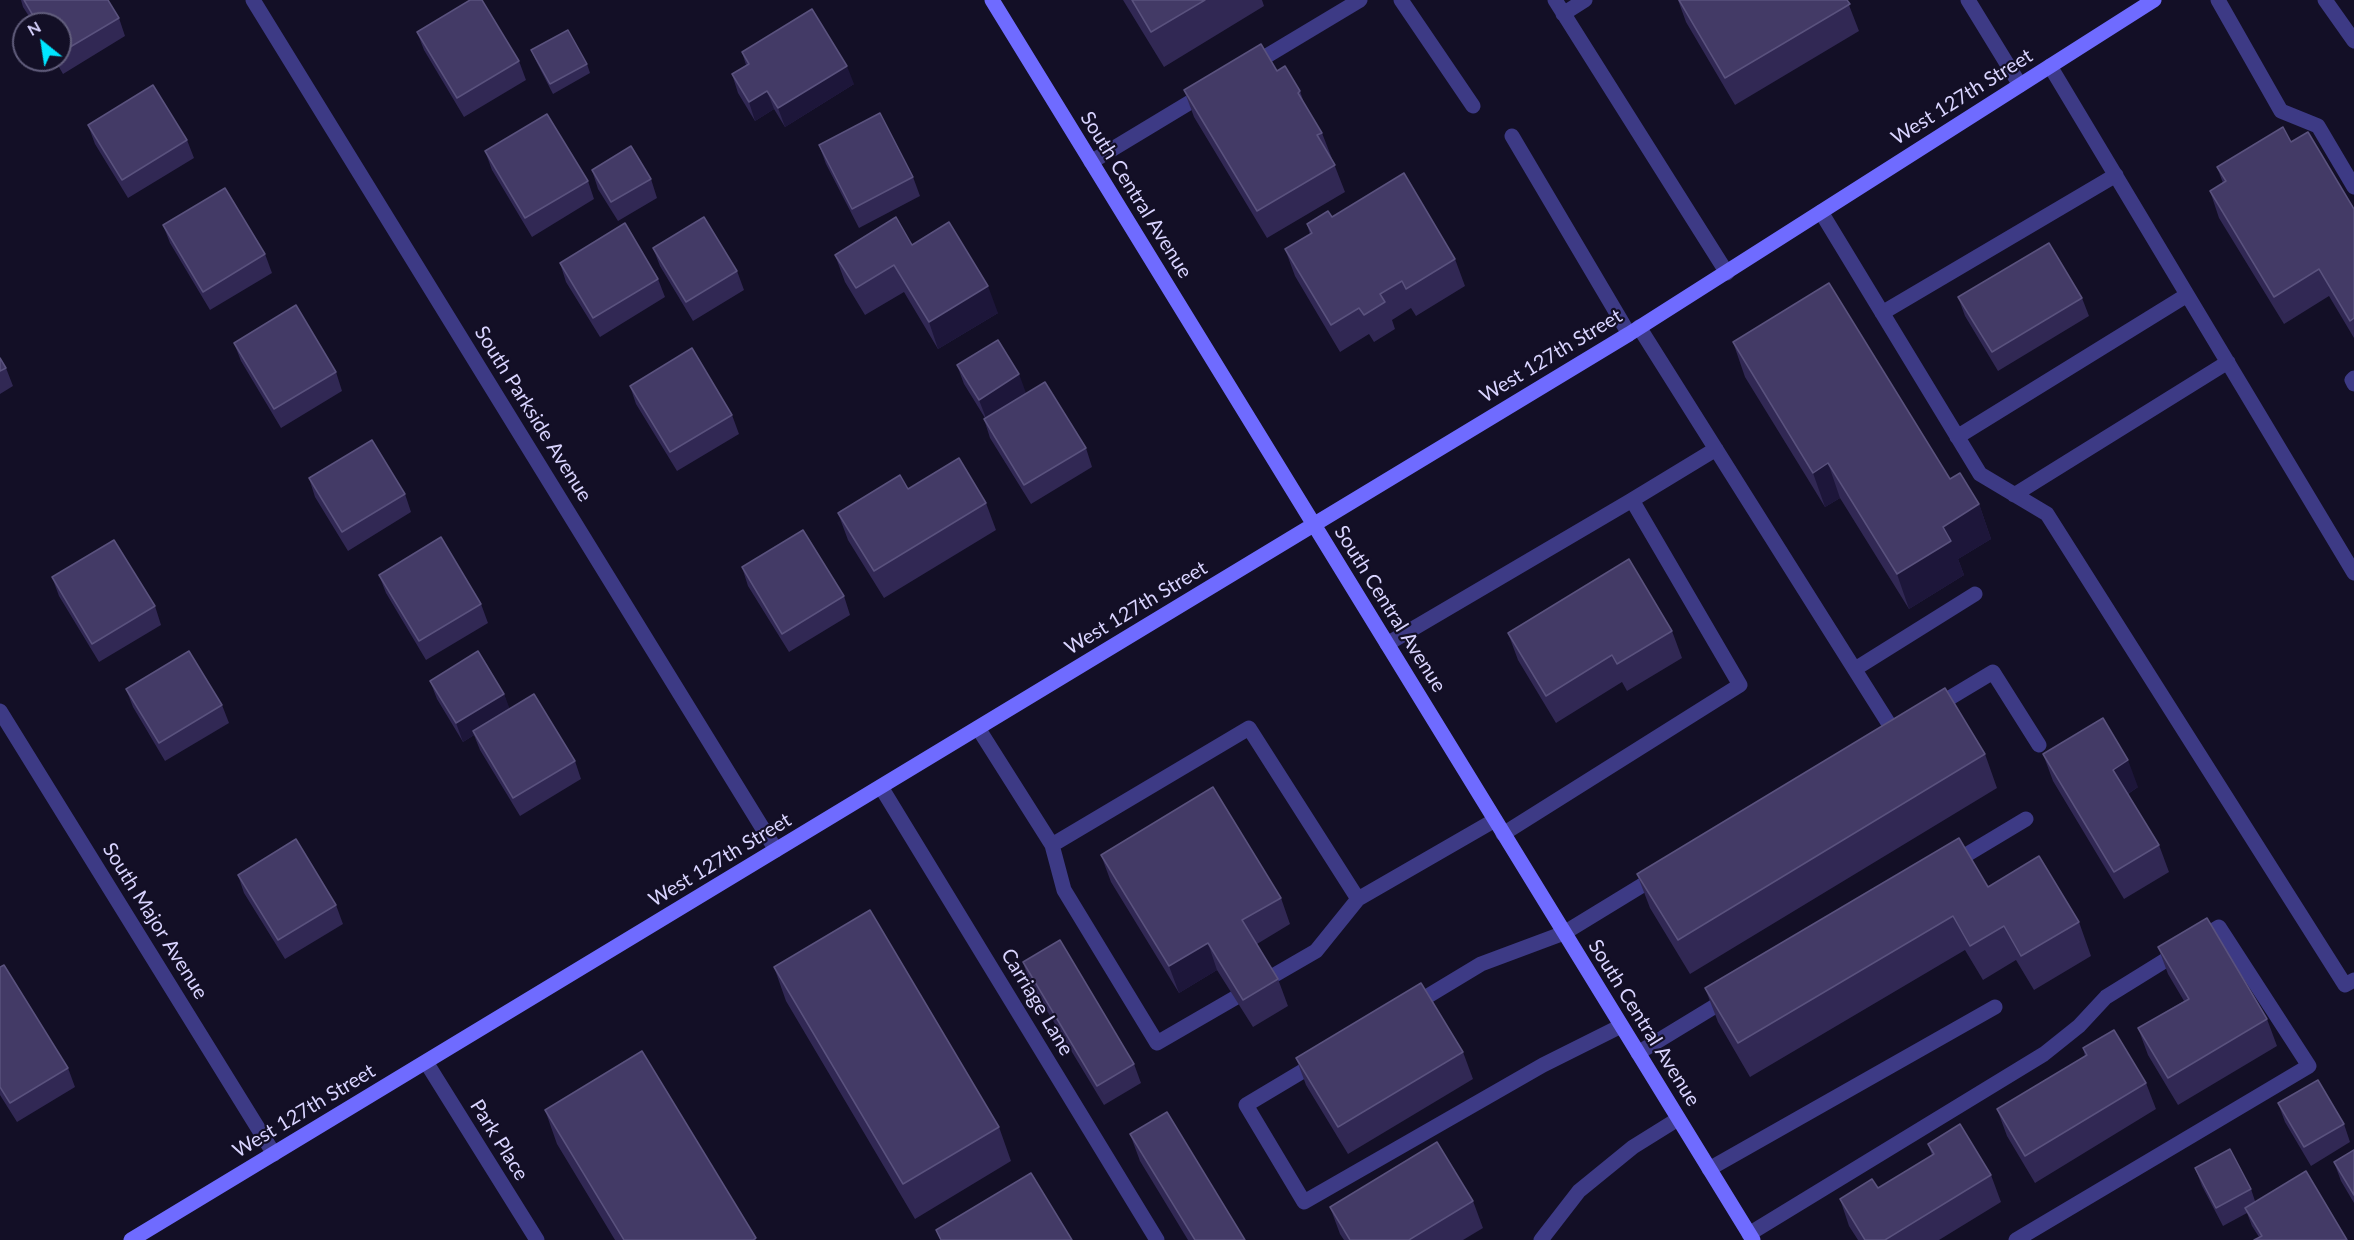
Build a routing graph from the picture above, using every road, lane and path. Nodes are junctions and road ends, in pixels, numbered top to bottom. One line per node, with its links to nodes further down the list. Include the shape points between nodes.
1 (253, 0): 49 (street, South Parkside Avenue)
2 (992, 0): 19 (main road, South Central Avenue)
3 (1360, 0): 14 (street)
4 (1401, 0): 17 (street)
5 (1555, 0): 11 (street)
6 (1586, 0): 11 (street)
7 (1968, 0): 16 (street)
8 (2154, 0): 13 (main road, West 127th Street)
9 (2218, 0): 21 (street, via 2281,111 2318,126)
10 (2325, 0): 12 (street)
11 (1563, 14): 23 (street)
12 (2354, 41)
13 (2050, 66): 16 (main road, West 127th Street); 20 (street)
14 (1241, 72)
15 (1221, 84): 19 (street)
16 (2020, 85): 22 (main road, West 127th Street)
17 (1473, 106)
18 (1512, 136): 26 (street)
19 (1091, 162): 34 (main road, South Central Avenue)
20 (2116, 176): 24 (street); 25 (street)
21 (2354, 187)
22 (1821, 212): 23 (main road, West 127th Street); 25 (street)
23 (1727, 273): 26 (main road, West 127th Street)
24 (2187, 295): 27 (street); 30 (street)
25 (1882, 313): 30 (street)
26 (1634, 331): 31 (street); 34 (main road, West 127th Street)
27 (2228, 362): 32 (street); 35 (street)
28 (2354, 378): 29 (street)
29 (2354, 384)
30 (1957, 437): 32 (street, via 1980,474)
31 (1716, 449): 33 (street); 38 (street)
32 (2014, 495): 54 (street, via 2047,514 2345,985)
33 (1632, 500): 37 (street); 47 (street, via 1740,685)
34 (1314, 525): 37 (main road, South Central Avenue); 41 (main road, West 127th Street)
35 (2354, 573)
36 (1975, 594): 38 (street)
37 (1387, 644): 46 (main road, South Central Avenue)
38 (1855, 669): 42 (street)
39 (0, 711): 63 (street, South Major Avenue)
40 (1924, 714): 43 (street, via 1993,672)
41 (978, 728): 44 (main road, West 127th Street); 48 (street)
42 (1894, 732)
43 (2039, 745)
44 (881, 787): 49 (main road, West 127th Street); 68 (street, Carriage Lane)
45 (2026, 819): 51 (street)
46 (1495, 820): 47 (main road, South Central Avenue); 52 (street)
47 (1503, 834): 53 (main road, South Central Avenue)
48 (1052, 844): 52 (street, via 1249,728); 52 (street, via 1064,890 1157,1043 1316,951)
49 (776, 850): 61 (main road, West 127th Street)
50 (1674, 866): 53 (street)
51 (1934, 874)
52 (1358, 899)
53 (1564, 933): 57 (street, via 1481,964); 58 (main road, South Central Avenue)
54 (2354, 980)
55 (1740, 991): 59 (street)
56 (1995, 1007): 64 (street)
57 (1399, 1013)
58 (1621, 1026): 59 (main road, South Central Avenue); 60 (street, via 1543,1065 1304,1202 1246,1105)
59 (1638, 1053): 62 (main road, South Central Avenue)
60 (1327, 1056)
61 (426, 1062): 63 (main road, West 127th Street); 67 (street, Park Place)
62 (1678, 1119): 64 (main road, South Central Avenue); 69 (street, via 1634,1146 1579,1191)
63 (274, 1154): 66 (main road, West 127th Street)
64 (1709, 1168): 65 (main road, South Central Avenue)
65 (1751, 1237): 70 (street, via 2044,1054 2079,1026 2106,997 2219,927 2309,1066)
66 (131, 1240)
67 (537, 1240)
68 (1157, 1240)
69 (1541, 1240)
70 (2016, 1240)

